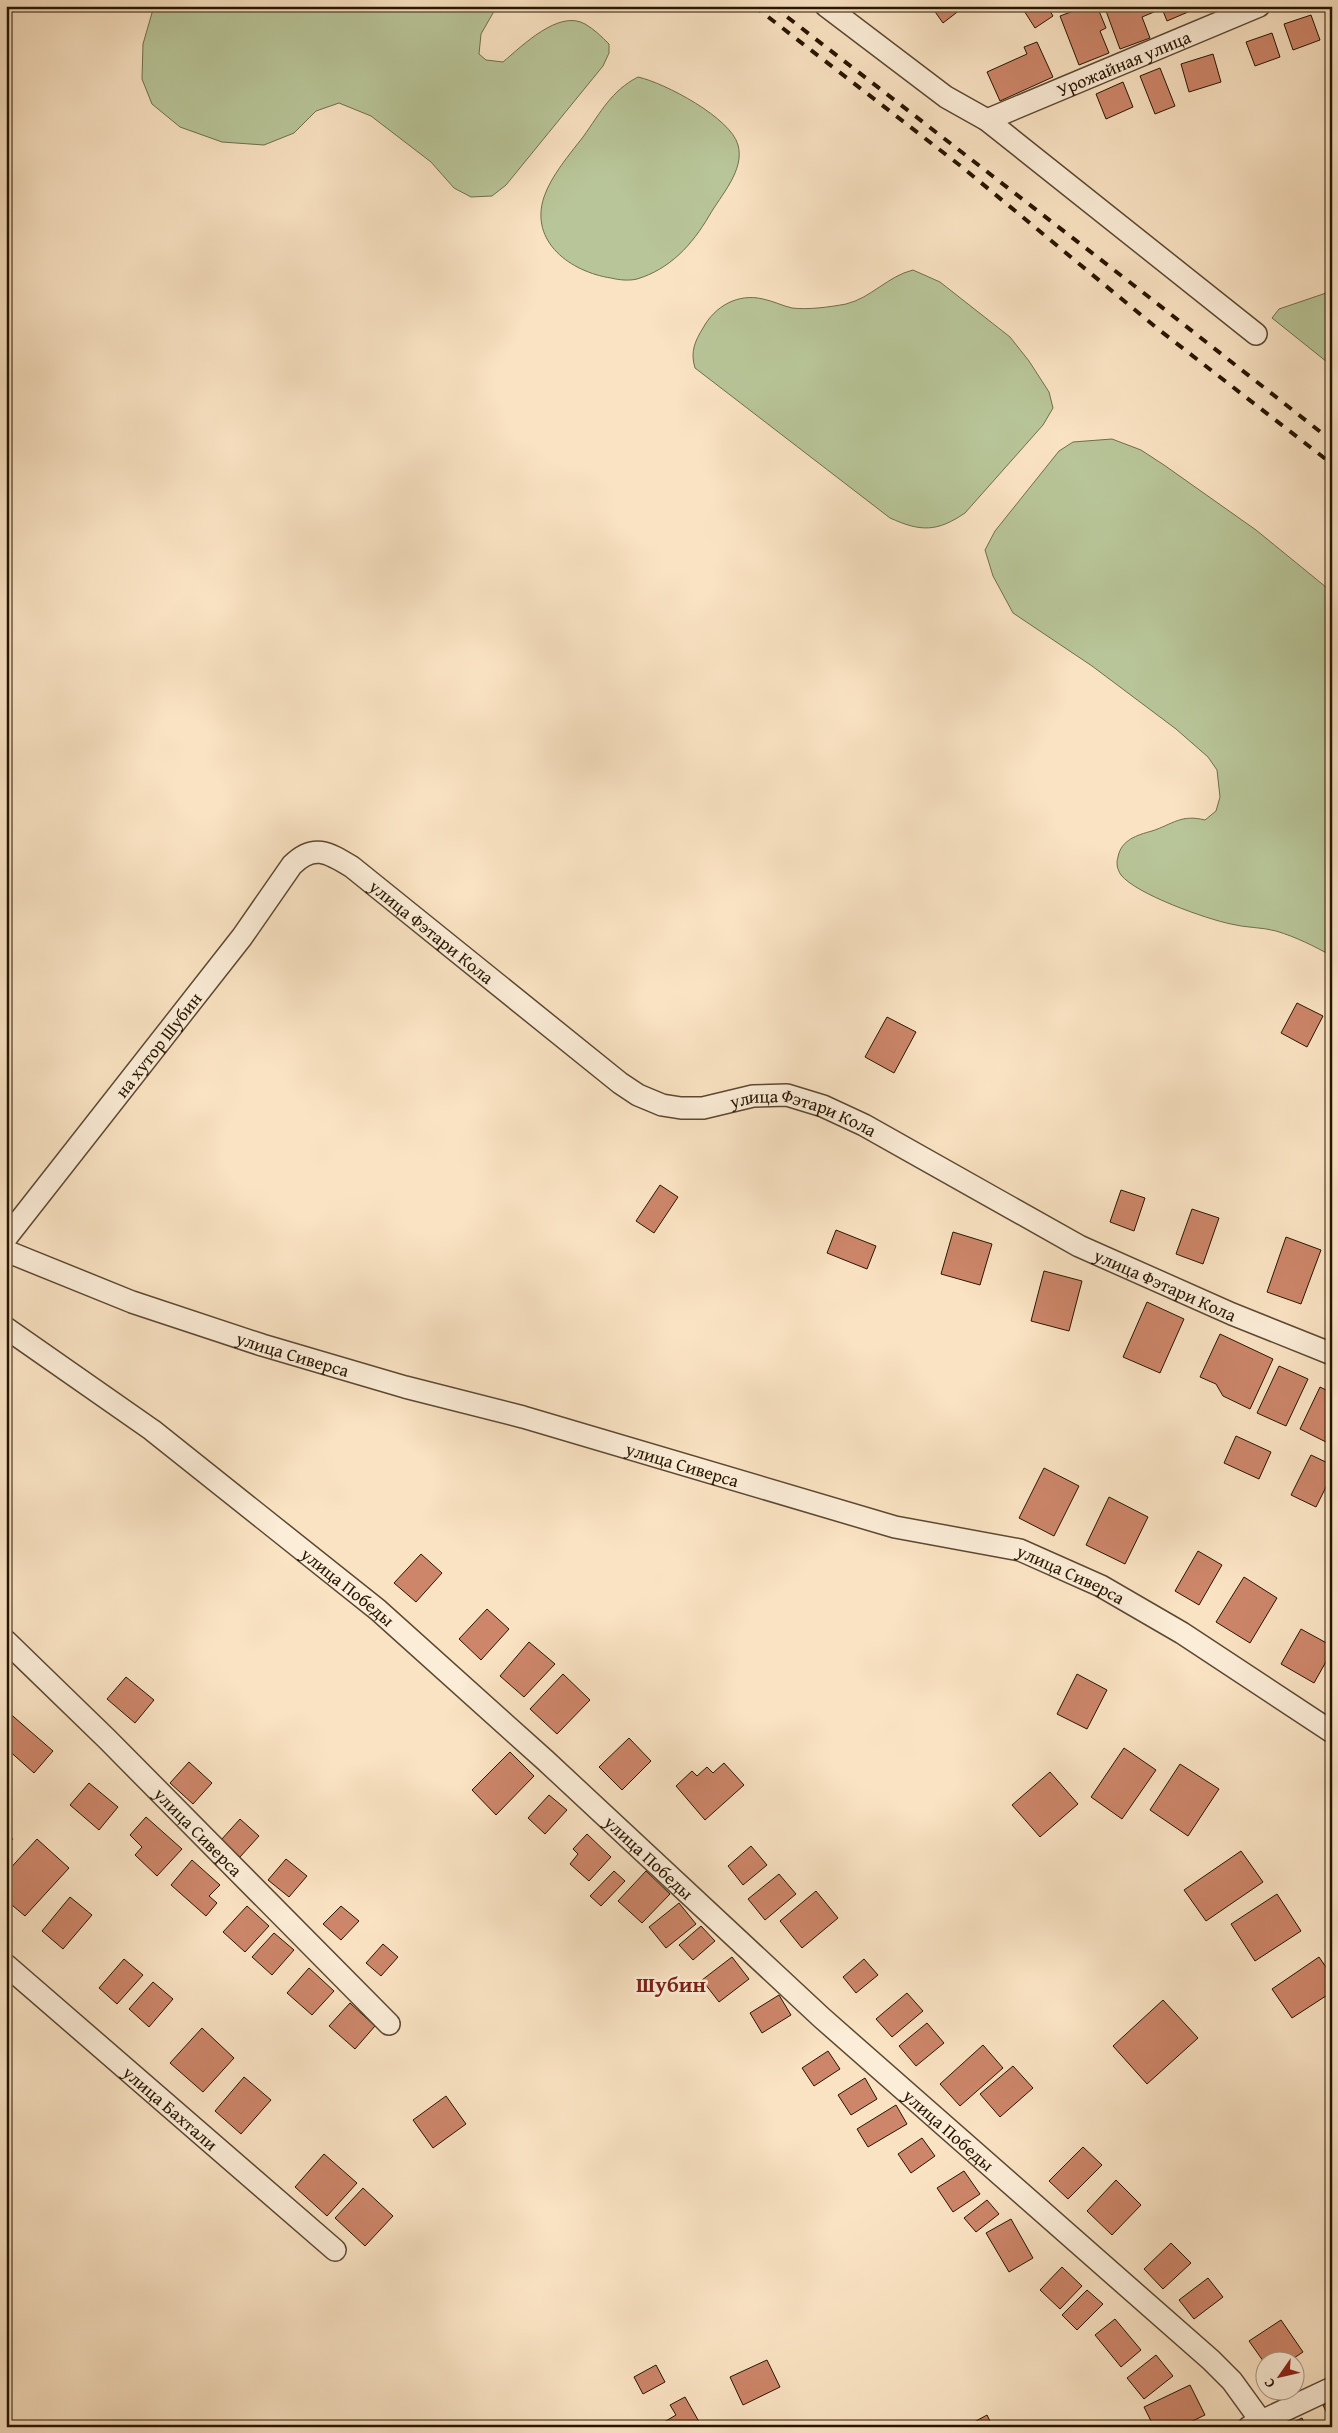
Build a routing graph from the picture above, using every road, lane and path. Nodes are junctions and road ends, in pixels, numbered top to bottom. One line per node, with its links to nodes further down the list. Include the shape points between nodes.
1 (826, 6): 3 (street, via 946,96)
2 (1259, 6): 3 (street, Урожайная улица)
3 (987, 120): 4 (street)
4 (1256, 334)
5 (309, 852): 6 (street, на хутор Шубин, via 288,871 242,937); 9 (street, улица Фэтари Кола, via 325,853 352,867 638,1095 662,1105 682,1108 703,1108 753,1096 787,1095 823,1106 864,1125 1078,1246)
6 (6, 1238)
7 (6, 1251): 11 (street, улица Сиверса, via 132,1302 262,1346 405,1388 532,1419 895,1528 1020,1550 1101,1586 1182,1633)
8 (6, 1328): 16 (street, улица Победы, via 152,1430 378,1610 546,1760 822,2018 1211,2360 1232,2381)
9 (1332, 1354)
10 (6, 1641): 13 (street, улица Сиверса)
11 (1332, 1732)
12 (6, 1965): 14 (street, улица Бахтали)
13 (388, 2024)
14 (335, 2250)
15 (1332, 2388): 16 (street)
16 (1255, 2424)

